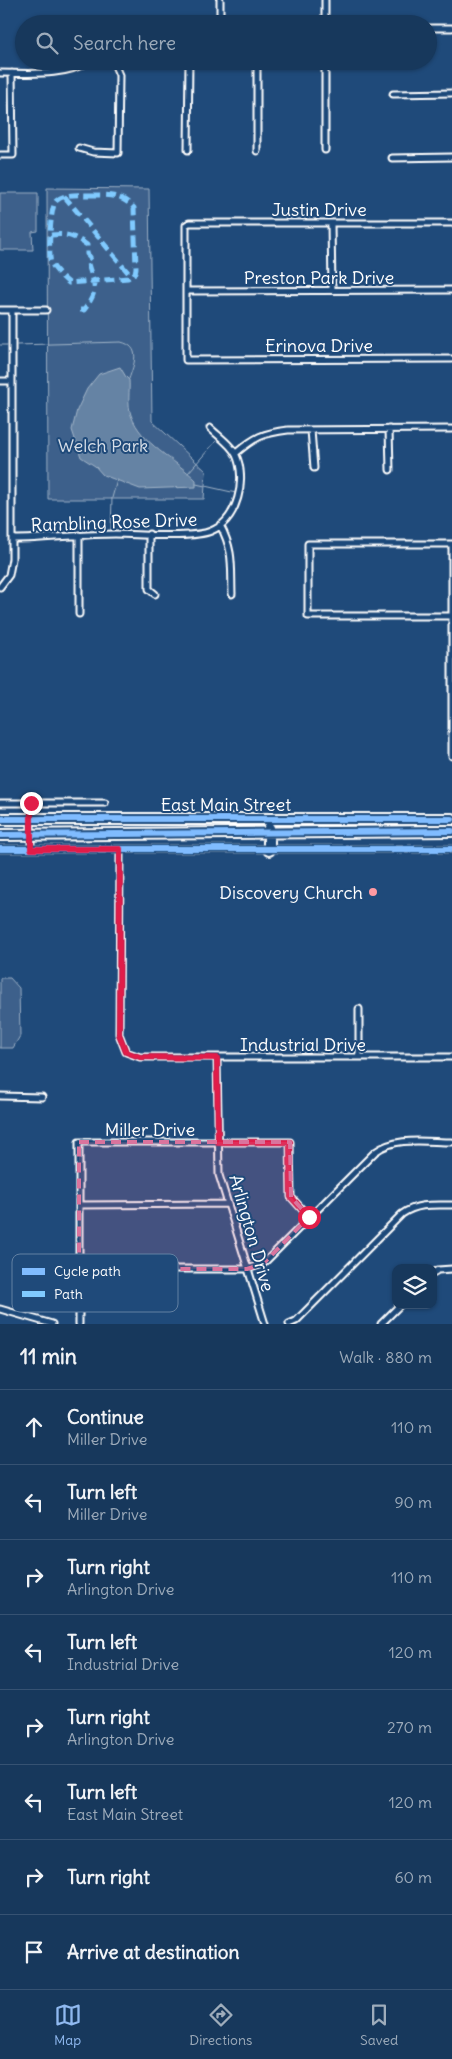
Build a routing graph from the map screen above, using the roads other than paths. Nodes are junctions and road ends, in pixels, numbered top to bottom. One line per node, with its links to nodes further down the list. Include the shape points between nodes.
1 (220, 0): 3 (street)
2 (325, 0): 4 (street)
3 (220, 15)
4 (325, 15)
5 (437, 28): 6 (street)
6 (452, 28)
7 (61, 70): 13 (street)
8 (117, 70): 16 (street, via 118,153)
9 (189, 70): 17 (street)
10 (257, 70): 19 (street)
11 (325, 70): 18 (street)
12 (0, 73): 13 (street)
13 (12, 73): 20 (street, via 13,155)
14 (452, 93): 15 (street)
15 (393, 94)
16 (79, 148)
17 (188, 150)
18 (325, 150)
19 (256, 151)
20 (0, 155)
21 (452, 157): 22 (street)
22 (392, 158)
23 (331, 223): 24 (street, Justin Drive); 25 (street); 27 (street, Justin Drive, via 189,223 186,225)
24 (452, 223)
25 (332, 290): 26 (street, Preston Park Drive); 27 (street, Preston Park Drive)
26 (452, 290)
27 (186, 291): 31 (street, Erinova Drive, via 186,360)
28 (0, 310): 29 (street)
29 (12, 310): 30 (street); 33 (street)
30 (46, 310)
31 (452, 359)
32 (0, 381): 33 (street)
33 (12, 381): 44 (street)
34 (210, 428): 38 (street)
35 (389, 429): 36 (street); 37 (street); 40 (street)
36 (452, 429)
37 (311, 430): 38 (street, via 267,433); 39 (street)
38 (236, 453): 41 (street, Rambling Rose Drive, via 241,472 239,496)
39 (314, 468)
40 (390, 470)
41 (220, 525): 42 (street, Rambling Rose Drive, via 204,534); 48 (street, via 232,553)
42 (149, 534): 43 (street, Rambling Rose Drive); 47 (street, via 149,589)
43 (79, 535): 44 (street, Rambling Rose Drive); 49 (street)
44 (12, 539): 46 (street, via 11,571)
45 (452, 544): 50 (street); 50 (street, via 308,544 308,616)
46 (0, 587)
47 (155, 594)
48 (232, 594)
49 (79, 614)
50 (452, 616): 51 (street)
51 (452, 756)
52 (0, 803): 53 (street)
53 (31, 803): 54 (street); 56 (street)
54 (105, 804)
55 (0, 819): 56 (highway, East Main Street)
56 (30, 819): 57 (highway, East Main Street); 62 (street)
57 (269, 819): 58 (highway, East Main Street); 60 (highway)
58 (452, 819)
59 (452, 831): 60 (highway, East Main Street)
60 (269, 833): 62 (highway, East Main Street); 66 (highway)
61 (0, 835): 62 (highway, East Main Street)
62 (30, 835): 64 (street)
63 (0, 849): 64 (street)
64 (31, 849): 65 (street)
65 (120, 849): 66 (street); 71 (street, Industrial Drive, via 119,1034 126,1052 140,1057)
66 (269, 850): 67 (street)
67 (452, 850)
68 (359, 1009): 69 (street)
69 (359, 1057): 70 (street, Industrial Drive); 71 (street, Industrial Drive)
70 (452, 1057)
71 (217, 1058): 74 (street, Arlington Drive)
72 (0, 1096): 73 (street)
73 (42, 1097)
74 (218, 1142): 76 (street, Arlington Drive, via 219,1176); 77 (street, Miller Drive, via 79,1142); 79 (street, Miller Drive, via 290,1142 291,1197)
75 (452, 1142): 79 (street, via 386,1144)
76 (228, 1204): 77 (street); 82 (street, Arlington Drive)
77 (79, 1205): 80 (street)
78 (452, 1205): 89 (street, via 410,1208 296,1321)
79 (309, 1217): 82 (street, via 263,1264)
80 (79, 1254)
81 (178, 1269): 82 (street)
82 (247, 1269): 88 (street, Arlington Drive)
83 (452, 1269): 84 (street)
84 (437, 1271)
85 (0, 1309): 87 (street)
86 (396, 1309): 90 (street)
87 (52, 1324)
88 (265, 1324)
89 (289, 1324)
90 (381, 1324)

